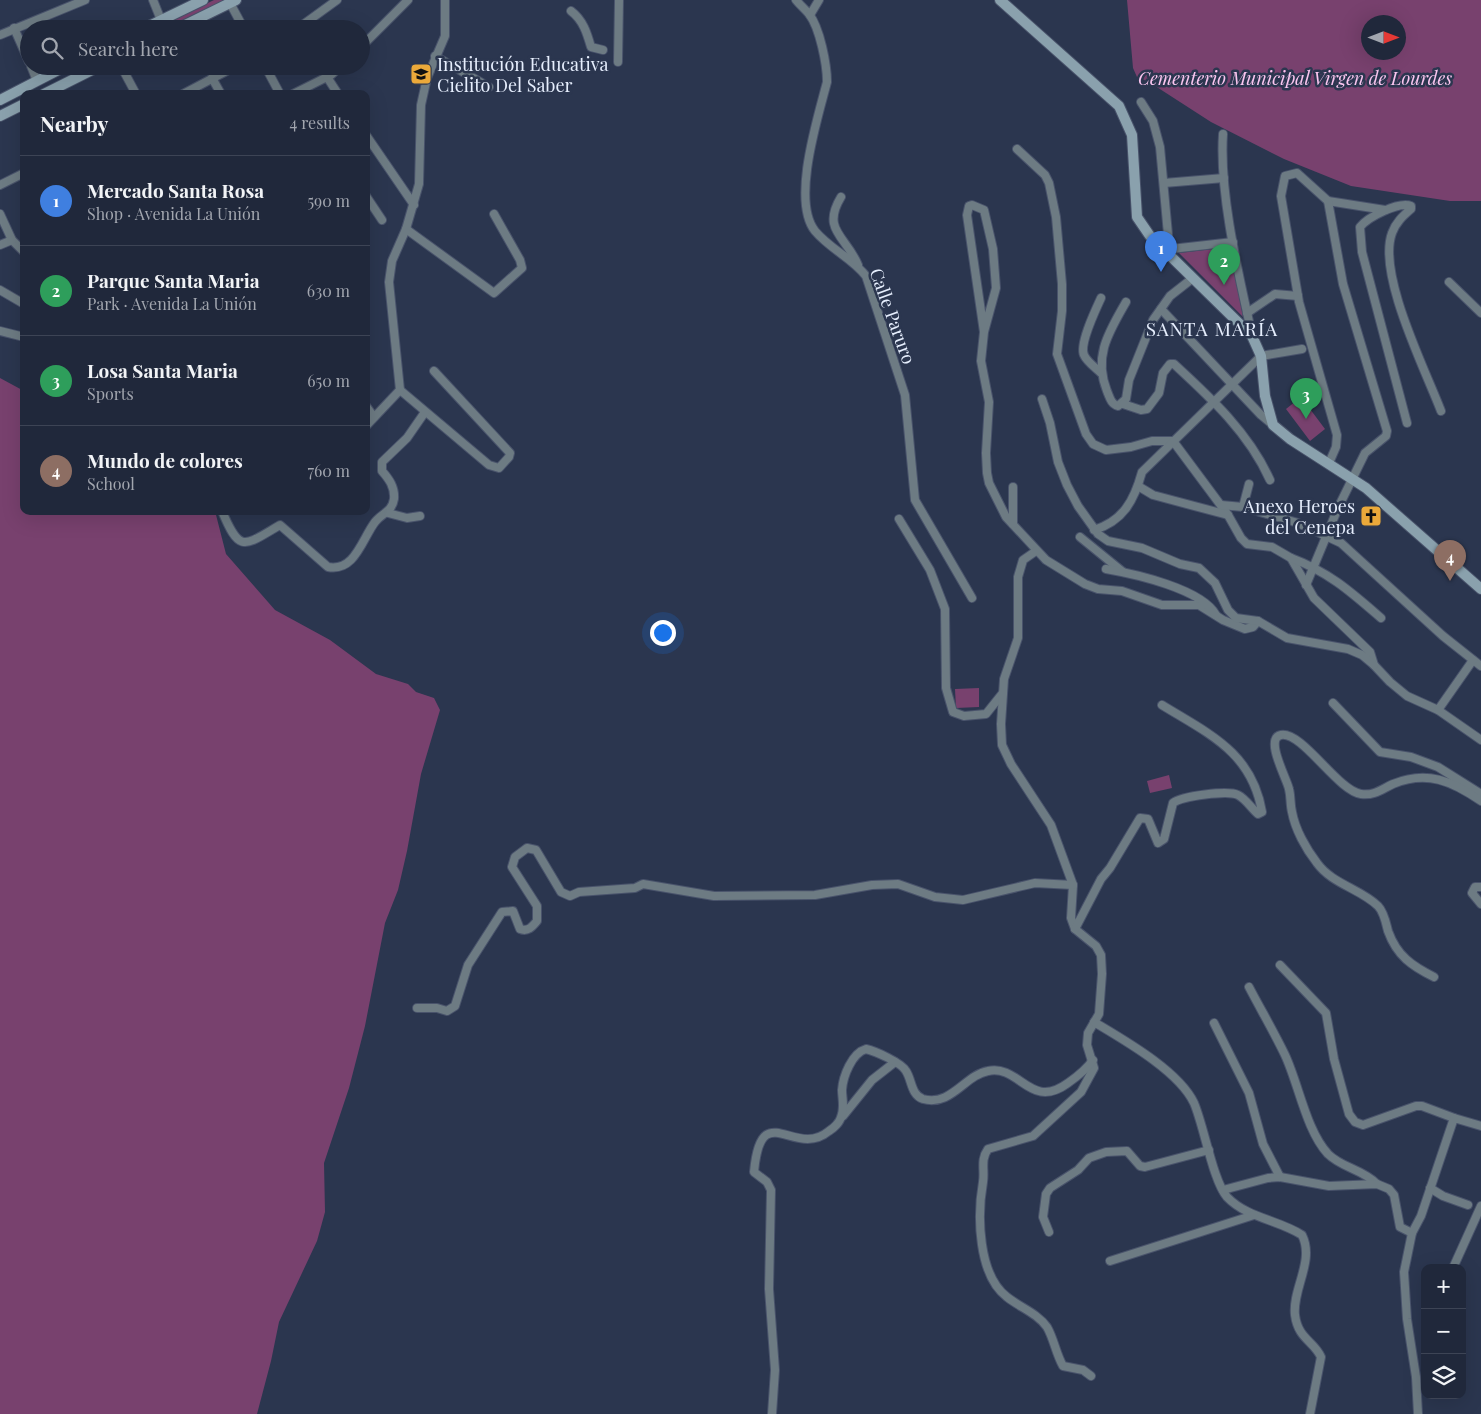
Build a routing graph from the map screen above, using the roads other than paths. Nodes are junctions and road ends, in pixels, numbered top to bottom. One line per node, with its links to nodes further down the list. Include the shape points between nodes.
1 (85, 0): 14 (street)
2 (153, 0): 15 (street)
3 (203, 0): 15 (main road)
4 (337, 0): 18 (street)
5 (408, 0): 22 (street)
6 (445, 0): 25 (street, via 445,36)
7 (619, 0): 26 (street)
8 (796, 0): 13 (street, Calle Paruro)
9 (819, 0): 13 (street)
10 (1000, 0): 69 (main road, via 1119,106 1132,135 1137,217 1150,236)
11 (233, 2): 16 (main road); 17 (street)
12 (571, 11): 24 (street, via 578,16 591,47)
13 (810, 15): 70 (street, Calle Paruro, via 827,68 827,82 808,170 807,214 816,231 832,247)
14 (34, 20)
15 (161, 20)
16 (196, 20)
17 (240, 20)
18 (309, 20)
19 (20, 26): 20 (street)
20 (14, 28): 21 (street); 23 (street)
21 (0, 35)
22 (370, 38)
23 (20, 42)
24 (603, 50)
25 (435, 56): 37 (street); 59 (street, via 421,105 421,167)
26 (618, 62)
27 (35, 75): 36 (street)
28 (49, 75): 36 (main road)
29 (82, 75): 38 (main road)
30 (126, 75): 39 (street)
31 (218, 75): 35 (street)
32 (270, 75): 42 (street)
33 (330, 75): 34 (street)
34 (327, 77): 43 (street); 44 (street)
35 (212, 78): 40 (street); 41 (street)
36 (37, 81): 45 (main road)
37 (489, 87)
38 (52, 90)
39 (134, 90)
40 (190, 90)
41 (219, 90)
42 (278, 90)
43 (301, 90)
44 (335, 90)
45 (0, 100)
46 (1142, 102): 54 (street, via 1157,138)
47 (20, 105): 48 (main road)
48 (1, 112)
49 (1223, 134): 53 (street)
50 (370, 141): 59 (street)
51 (1017, 149): 101 (street, via 1045,175 1049,183 1056,217 1062,284 1057,354 1086,434 1093,444 1106,450)
52 (20, 175): 55 (street)
53 (1224, 178): 54 (street); 66 (street)
54 (1164, 183): 69 (street)
55 (0, 185)
56 (841, 198): 70 (street, via 834,209 834,229)
57 (370, 202): 63 (street)
58 (1328, 202): 60 (street); 74 (street, via 1302,175 1285,176 1281,196); 103 (street, via 1343,284 1387,432 1365,453)
59 (414, 205): 64 (street)
60 (1385, 210): 94 (street, via 1406,204 1411,206 1392,233 1390,266 1398,300); 99 (street, via 1364,222 1360,227 1361,238)
61 (0, 214): 65 (street)
62 (494, 214): 64 (street, via 522,268 494,293)
63 (382, 220)
64 (406, 229): 90 (street, via 392,261 388,282)
65 (12, 240): 67 (street); 68 (street)
66 (1233, 242): 69 (street); 79 (street)
67 (0, 245)
68 (20, 248)
69 (1170, 252): 71 (main road)
70 (858, 265): 126 (street, Calle Paruro, via 866,276 905,395 915,500)
71 (1193, 278): 78 (street, via 1170,296); 84 (main road)
72 (1449, 282): 80 (street)
73 (0, 290): 76 (street)
74 (1298, 296): 79 (street, via 1275,294); 102 (street, via 1337,436)
75 (1101, 298): 88 (street, via 1083,350)
76 (20, 302)
77 (1126, 302): 88 (street, via 1106,340)
78 (1161, 309): 89 (street); 93 (street, via 1141,348)
79 (1247, 313): 84 (street)
80 (1481, 313)
81 (0, 331): 83 (street)
82 (984, 332): 82 (street, via 996,288 993,249 984,210 972,205 968,206 967,215); 115 (street, via 983,382 989,402 987,473 989,483)
83 (20, 336)
84 (1252, 336): 86 (main road)
85 (1302, 349): 86 (street)
86 (1262, 356): 89 (street); 100 (main road, via 1265,396)
87 (434, 371): 96 (street, via 506,446 509,457 495,468)
88 (1101, 373): 93 (street, via 1114,405)
89 (1233, 384): 92 (street); 100 (street)
90 (400, 390): 96 (street); 97 (street)
91 (1042, 400): 116 (street, via 1066,485)
92 (1214, 401): 93 (street, via 1172,363 1166,368 1159,393 1147,409); 101 (street); 104 (street, via 1258,453)
93 (1123, 404)
94 (1441, 411)
95 (370, 412): 97 (street)
96 (425, 412): 110 (street, via 407,438 382,462 382,471 394,490)
97 (374, 417): 98 (street)
98 (370, 422)
99 (1407, 423)
100 (1273, 425): 102 (main road)
101 (1173, 440): 106 (street, via 1142,472); 108 (street)
102 (1329, 463): 103 (main road)
103 (1352, 478): 117 (street); 125 (main road)
104 (1270, 480)
105 (1249, 484): 109 (street)
106 (1138, 486): 112 (street, via 1153,495); 116 (street, via 1119,518)
107 (1013, 487): 115 (street)
108 (1221, 505): 109 (street); 112 (street)
109 (1242, 508): 117 (street)
110 (388, 513): 111 (street, via 374,523 345,565 337,568 323,563 284,526 280,525 257,540 239,541 232,536); 113 (street, via 407,518)
111 (224, 515)
112 (1228, 515): 120 (street, via 1247,544 1272,547)
113 (420, 516)
114 (899, 519): 133 (street, via 930,570 945,609 946,688 953,712 964,716 986,714)
115 (1013, 524): 119 (street)
116 (1094, 530): 129 (street, via 1108,541 1142,548 1180,564 1199,568 1215,583 1228,610 1236,618)
117 (1327, 536): 121 (street); 130 (street, via 1342,543)
118 (1080, 537): 123 (street)
119 (1036, 551): 127 (street, via 1061,571 1098,589 1122,591 1162,605 1200,605); 133 (street, via 1023,560 1018,577 1018,638 1004,679)
120 (1291, 558): 121 (street); 124 (street)
121 (1313, 566): 124 (street); 128 (street, via 1343,585)
122 (1106, 569): 123 (street)
123 (1124, 572): 127 (street, via 1191,593 1212,606)
124 (1306, 585): 131 (street, via 1314,598 1370,652)
125 (1481, 589)
126 (972, 598)
127 (1217, 616): 129 (street, via 1245,629)
128 (1381, 618)
129 (1258, 621): 131 (street, via 1287,638 1348,649)
130 (1473, 660): 132 (street); 136 (street)
131 (1374, 665): 136 (street, via 1407,696)
132 (1481, 666)
133 (1003, 692): 140 (street, via 1002,745 1051,825)
134 (1333, 703): 138 (street, via 1380,752 1411,756 1438,767)
135 (1162, 705): 143 (street, via 1216,738 1236,755 1258,793 1262,812 1258,814 1242,797 1230,793 1180,798 1170,808 1165,836 1159,843 1148,819 1140,818 1101,879)
136 (1438, 710): 137 (street)
137 (1481, 740)
138 (1481, 794)
139 (1481, 801): 145 (street, via 1453,784 1430,777 1413,777 1376,794 1356,793 1348,790 1325,765 1292,738 1279,735 1274,743 1289,789 1292,813 1302,839 1318,865 1380,908 1403,959)
140 (1072, 885): 143 (street, via 1071,918); 147 (street, via 1035,883 963,900 935,897 898,884 814,895 714,896 643,884 635,888 579,892 570,896 558,888 536,850 527,848 515,857 512,867 537,906 537,921 523,930 513,911 502,912 468,964 455,1006 447,1011)
141 (1481, 886): 142 (street, via 1475,887 1472,893)
142 (1481, 904)
143 (1075, 929): 148 (street, via 1096,946 1103,964 1099,1014)
144 (1280, 965): 153 (street, via 1326,1013 1334,1060 1353,1121 1363,1125 1416,1106)
145 (1434, 977)
146 (1249, 987): 157 (street, via 1286,1056 1317,1139 1329,1155 1361,1171)
147 (417, 1008)
148 (1094, 1022): 150 (street, via 1088,1033 1087,1045); 155 (street, via 1150,1057 1182,1085 1193,1102)
149 (1214, 1023): 156 (street, via 1249,1093 1263,1144)
150 (1093, 1060): 151 (street, via 1087,1070 1060,1089 1049,1092 1034,1091 1008,1075 989,1070 976,1074 950,1095 930,1100 916,1094 907,1072); 167 (street, via 1094,1068 1081,1092 1051,1121 1033,1136 988,1149 982,1162 979,1219 985,1262 999,1290 1038,1317 1047,1328 1063,1366 1082,1370)
151 (895, 1062): 152 (street, via 872,1080); 152 (street, via 872,1050 861,1051 843,1080)
152 (841, 1118): 168 (street, via 830,1131 817,1139 796,1139 775,1132 769,1133 757,1147 754,1172 771,1190)
153 (1454, 1118): 154 (street); 158 (street)
154 (1481, 1126)
155 (1209, 1150): 159 (street); 163 (street, via 1145,1168 1127,1151 1106,1152 1089,1158 1046,1194 1043,1217)
156 (1280, 1177): 157 (street, via 1329,1186); 159 (street)
157 (1377, 1184): 164 (street, via 1392,1191 1400,1227)
158 (1430, 1188): 160 (street); 164 (street)
159 (1223, 1190): 162 (street, via 1233,1202)
160 (1468, 1205)
161 (1481, 1206): 166 (street)
162 (1254, 1215): 165 (street); 169 (street, via 1298,1232 1306,1246 1295,1314 1302,1334 1321,1357)
163 (1049, 1232)
164 (1412, 1233): 170 (street, via 1404,1272)
165 (1110, 1261)
166 (1455, 1264)
167 (1091, 1376)
168 (772, 1414)
169 (1310, 1414)
170 (1418, 1414)

